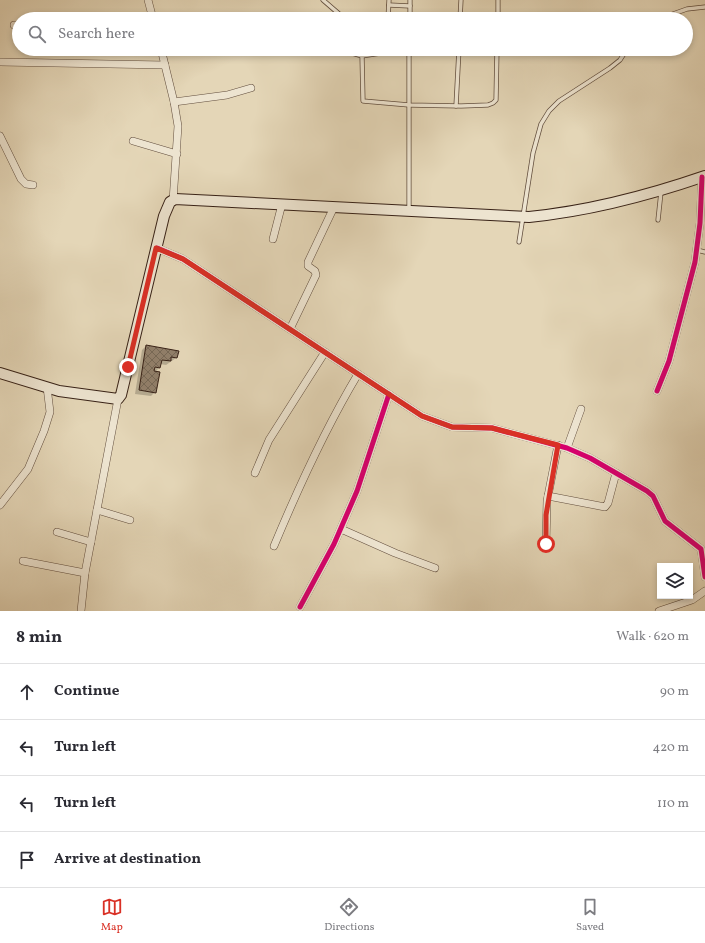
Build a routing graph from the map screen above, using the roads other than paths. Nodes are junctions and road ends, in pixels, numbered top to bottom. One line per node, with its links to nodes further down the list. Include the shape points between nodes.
1 (148, 0): 10 (street)
2 (323, 0): 11 (lane)
3 (389, 0): 7 (lane)
4 (410, 0): 8 (lane)
5 (461, 0): 14 (lane)
6 (498, 0): 15 (lane)
7 (388, 5): 8 (lane); 12 (lane)
8 (410, 6): 13 (lane)
9 (705, 7): 16 (lane, via 687,8)
10 (151, 12)
11 (337, 12)
12 (388, 12)
13 (410, 12)
14 (460, 12)
15 (498, 12)
16 (677, 12)
17 (163, 56): 24 (street)
18 (362, 56): 27 (lane, via 363,101)
19 (409, 56): 27 (lane)
20 (459, 56): 28 (lane)
21 (498, 56): 28 (lane, via 496,100 488,105)
22 (621, 56): 39 (lane, via 615,64 578,87 549,111 537,133)
23 (0, 62): 24 (street)
24 (165, 65): 26 (street)
25 (251, 88): 26 (street, via 227,96)
26 (174, 102): 31 (street, via 178,126)
27 (409, 105): 28 (lane); 38 (lane)
28 (456, 106)
29 (0, 136): 33 (street, via 21,179 26,184)
30 (133, 142): 31 (street)
31 (177, 154): 35 (street)
32 (703, 177): 34 (main road); 44 (street)
33 (33, 185)
34 (661, 191): 39 (main road, via 611,205); 40 (lane)
35 (172, 200): 36 (main road); 43 (main road, via 164,216)
36 (282, 204): 37 (main road); 41 (street)
37 (334, 207): 38 (main road); 46 (street, via 308,262 308,266 316,275)
38 (409, 210): 39 (main road)
39 (523, 217): 42 (lane)
40 (658, 220)
41 (273, 238)
42 (519, 242)
43 (156, 248): 46 (street, via 183,259); 53 (main road)
44 (697, 250): 45 (lane); 51 (street, via 669,361)
45 (705, 252)
46 (290, 329): 47 (street)
47 (325, 352): 49 (street); 57 (street, via 266,445)
48 (0, 373): 50 (main road)
49 (358, 374): 52 (street); 67 (street, via 315,452)
50 (47, 387): 53 (main road); 60 (street, via 50,412 44,431 28,469)
51 (657, 392)
52 (389, 394): 55 (street, via 422,416 445,425 492,428); 63 (street, via 365,470)
53 (118, 399): 61 (street)
54 (581, 409): 56 (street)
55 (558, 445): 56 (street); 59 (street)
56 (567, 448): 58 (street)
57 (255, 473)
58 (616, 473): 59 (street, via 605,507); 71 (street, via 648,491 653,496 664,521 703,553)
59 (548, 496): 66 (street)
60 (0, 506)
61 (97, 510): 62 (street); 65 (street)
62 (130, 520)
63 (341, 529): 69 (street); 73 (street)
64 (57, 532): 65 (street)
65 (91, 542): 70 (street)
66 (546, 544)
67 (274, 546)
68 (23, 561): 70 (street)
69 (435, 568)
70 (85, 573): 74 (street)
71 (705, 577)
72 (705, 591): 75 (street, via 692,600)
73 (300, 607)
74 (81, 611)
75 (659, 611)

